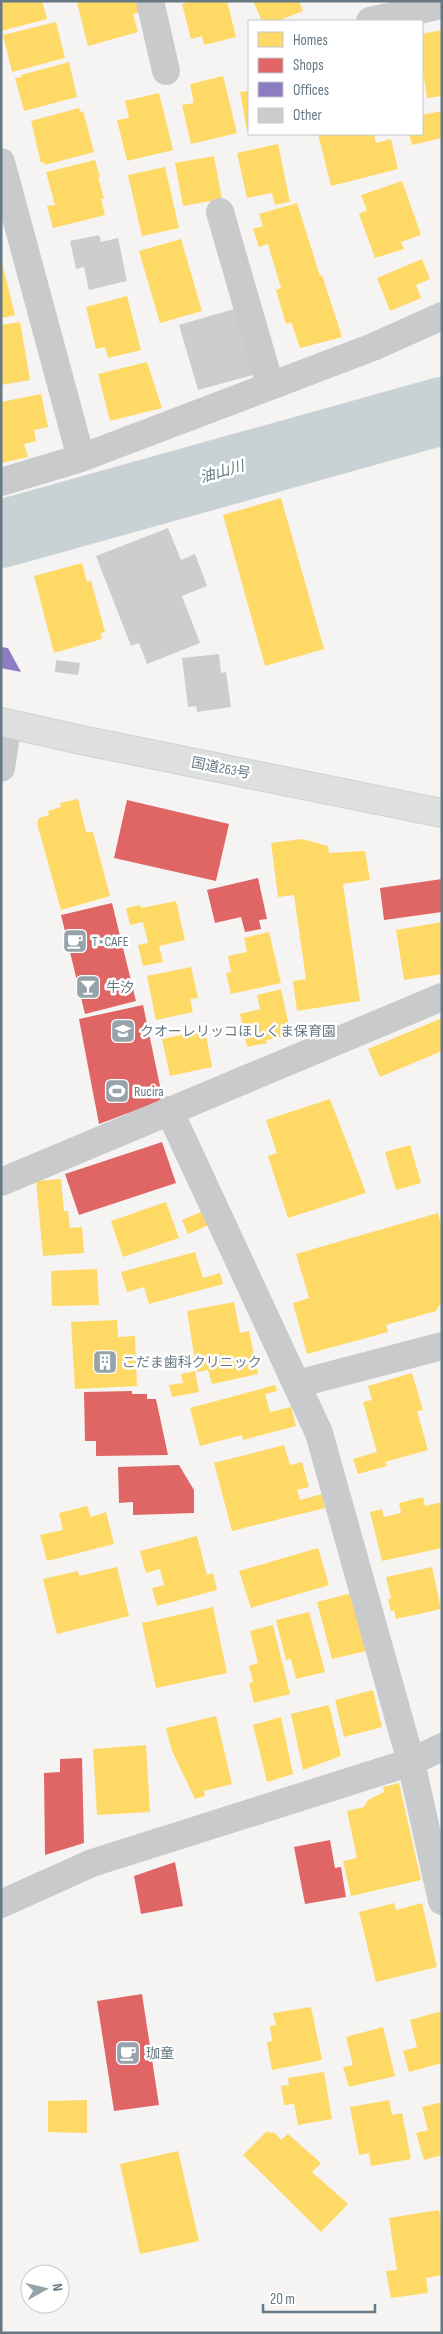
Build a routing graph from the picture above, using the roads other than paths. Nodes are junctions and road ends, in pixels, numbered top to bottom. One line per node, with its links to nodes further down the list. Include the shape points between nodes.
1 (150, 1): 4 (street)
2 (442, 5): 3 (street)
3 (374, 20)
4 (166, 71)
5 (1, 162): 9 (street)
6 (220, 212): 8 (street)
7 (442, 316): 8 (street, via 373,347)
8 (270, 385): 9 (street)
9 (81, 458): 10 (street)
10 (1, 482)
11 (5, 722): 12 (street); 13 (highway, 国道263号)
12 (1, 768)
13 (442, 813)
14 (442, 997): 15 (street)
15 (169, 1110): 16 (street); 18 (street)
16 (1, 1182)
17 (442, 1346): 18 (street)
18 (297, 1384): 20 (street, via 320,1433)
19 (442, 1747): 20 (street)
20 (411, 1762): 21 (street); 22 (street, via 92,1863)
21 (442, 1901)
22 (1, 1904)

